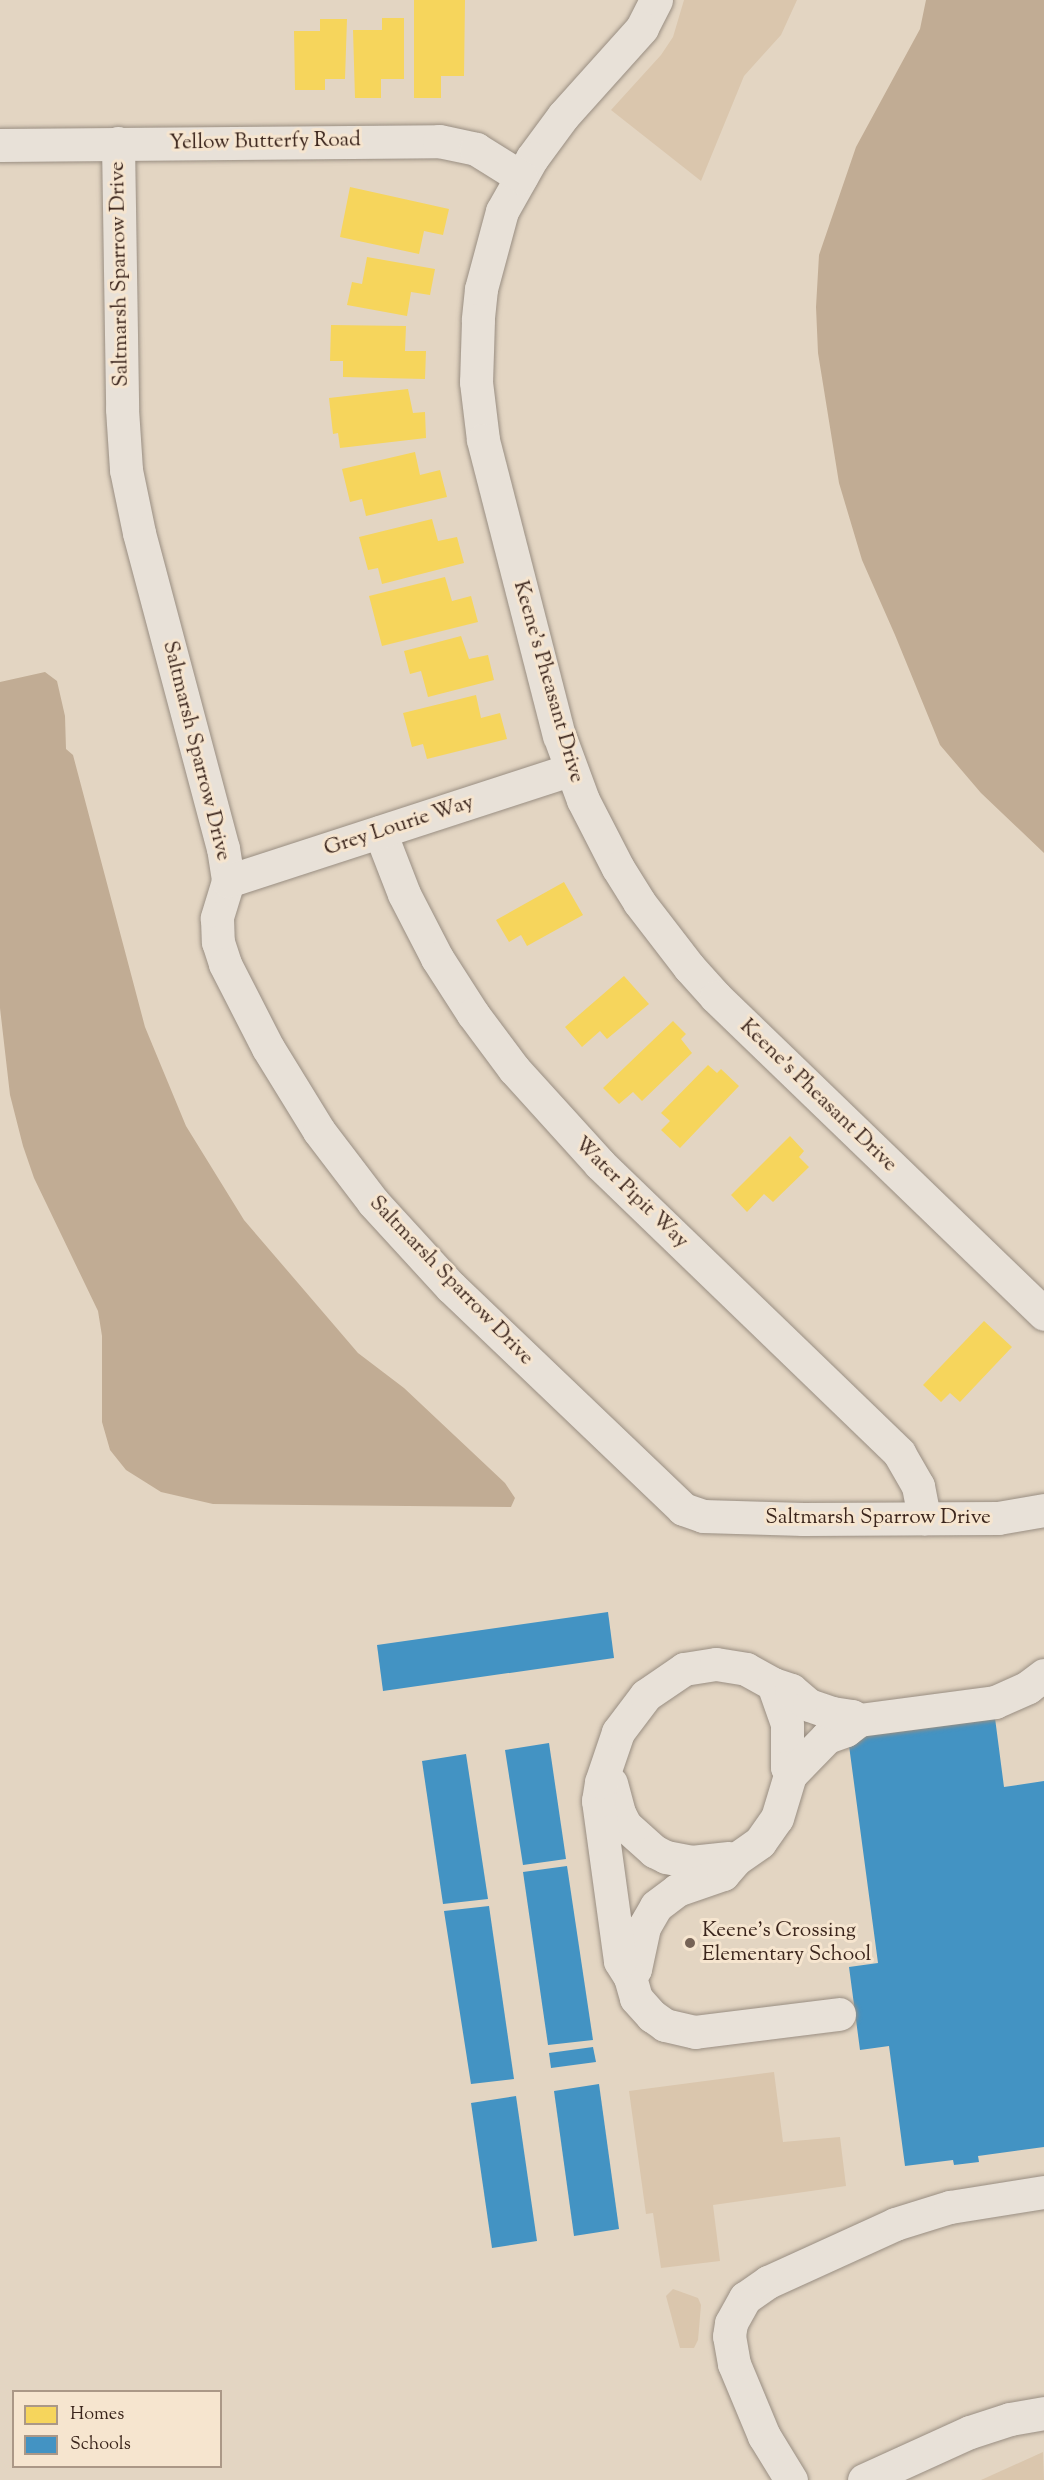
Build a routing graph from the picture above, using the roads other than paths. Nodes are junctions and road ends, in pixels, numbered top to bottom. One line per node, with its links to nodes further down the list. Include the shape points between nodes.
1 (656, 0): 4 (street, Keene's Pheasant Drive, via 642,28 563,116)
2 (118, 143): 3 (street, Yellow Butterfy Road); 4 (street, Yellow Butterfy Road, via 439,141 476,149); 7 (street, Saltmarsh Sparrow Drive, via 126,470 139,533 223,848)
3 (0, 145)
4 (521, 177): 5 (street, Keene's Pheasant Drive, via 497,226 482,289 476,351 478,411 529,624)
5 (570, 770): 6 (street, Grey Lourie Way); 8 (street, Keene's Pheasant Drive, via 618,868 689,967)
6 (380, 832): 7 (street, Grey Lourie Way); 10 (street, Water Pipit Way, via 437,958 514,1069 600,1164 899,1453 918,1486)
7 (228, 881): 10 (street, Saltmarsh Sparrow Drive, via 217,918 218,942 225,964 268,1048 319,1131 373,1202 451,1287 683,1509 724,1518)
8 (1044, 1314)
9 (1044, 1510): 10 (street, Saltmarsh Sparrow Drive, via 998,1518)
10 (924, 1518)
11 (1044, 1675): 13 (street, via 995,1702)
12 (773, 1684): 13 (street, via 791,1690 819,1710 844,1713); 14 (street, via 734,1666 716,1664 684,1669 646,1695 625,1721 612,1746); 15 (street, via 787,1724)
13 (859, 1720): 15 (street, via 817,1744)
14 (605, 1774): 16 (street, via 625,1825 654,1851 691,1862); 17 (street, via 598,1801 620,1961)
15 (790, 1775): 16 (street, via 777,1818 760,1842)
16 (736, 1859): 17 (street, via 723,1874 676,1890 656,1906 644,1927)
17 (630, 1977): 18 (street, via 644,2009 664,2025 679,2030 702,2031)
18 (839, 2014)
19 (1044, 2192): 21 (street, via 961,2205 895,2224 768,2282 745,2298 736,2309 730,2330 734,2364 764,2436)
20 (1044, 2413): 22 (street, via 970,2432)
21 (787, 2472)
22 (864, 2480)

